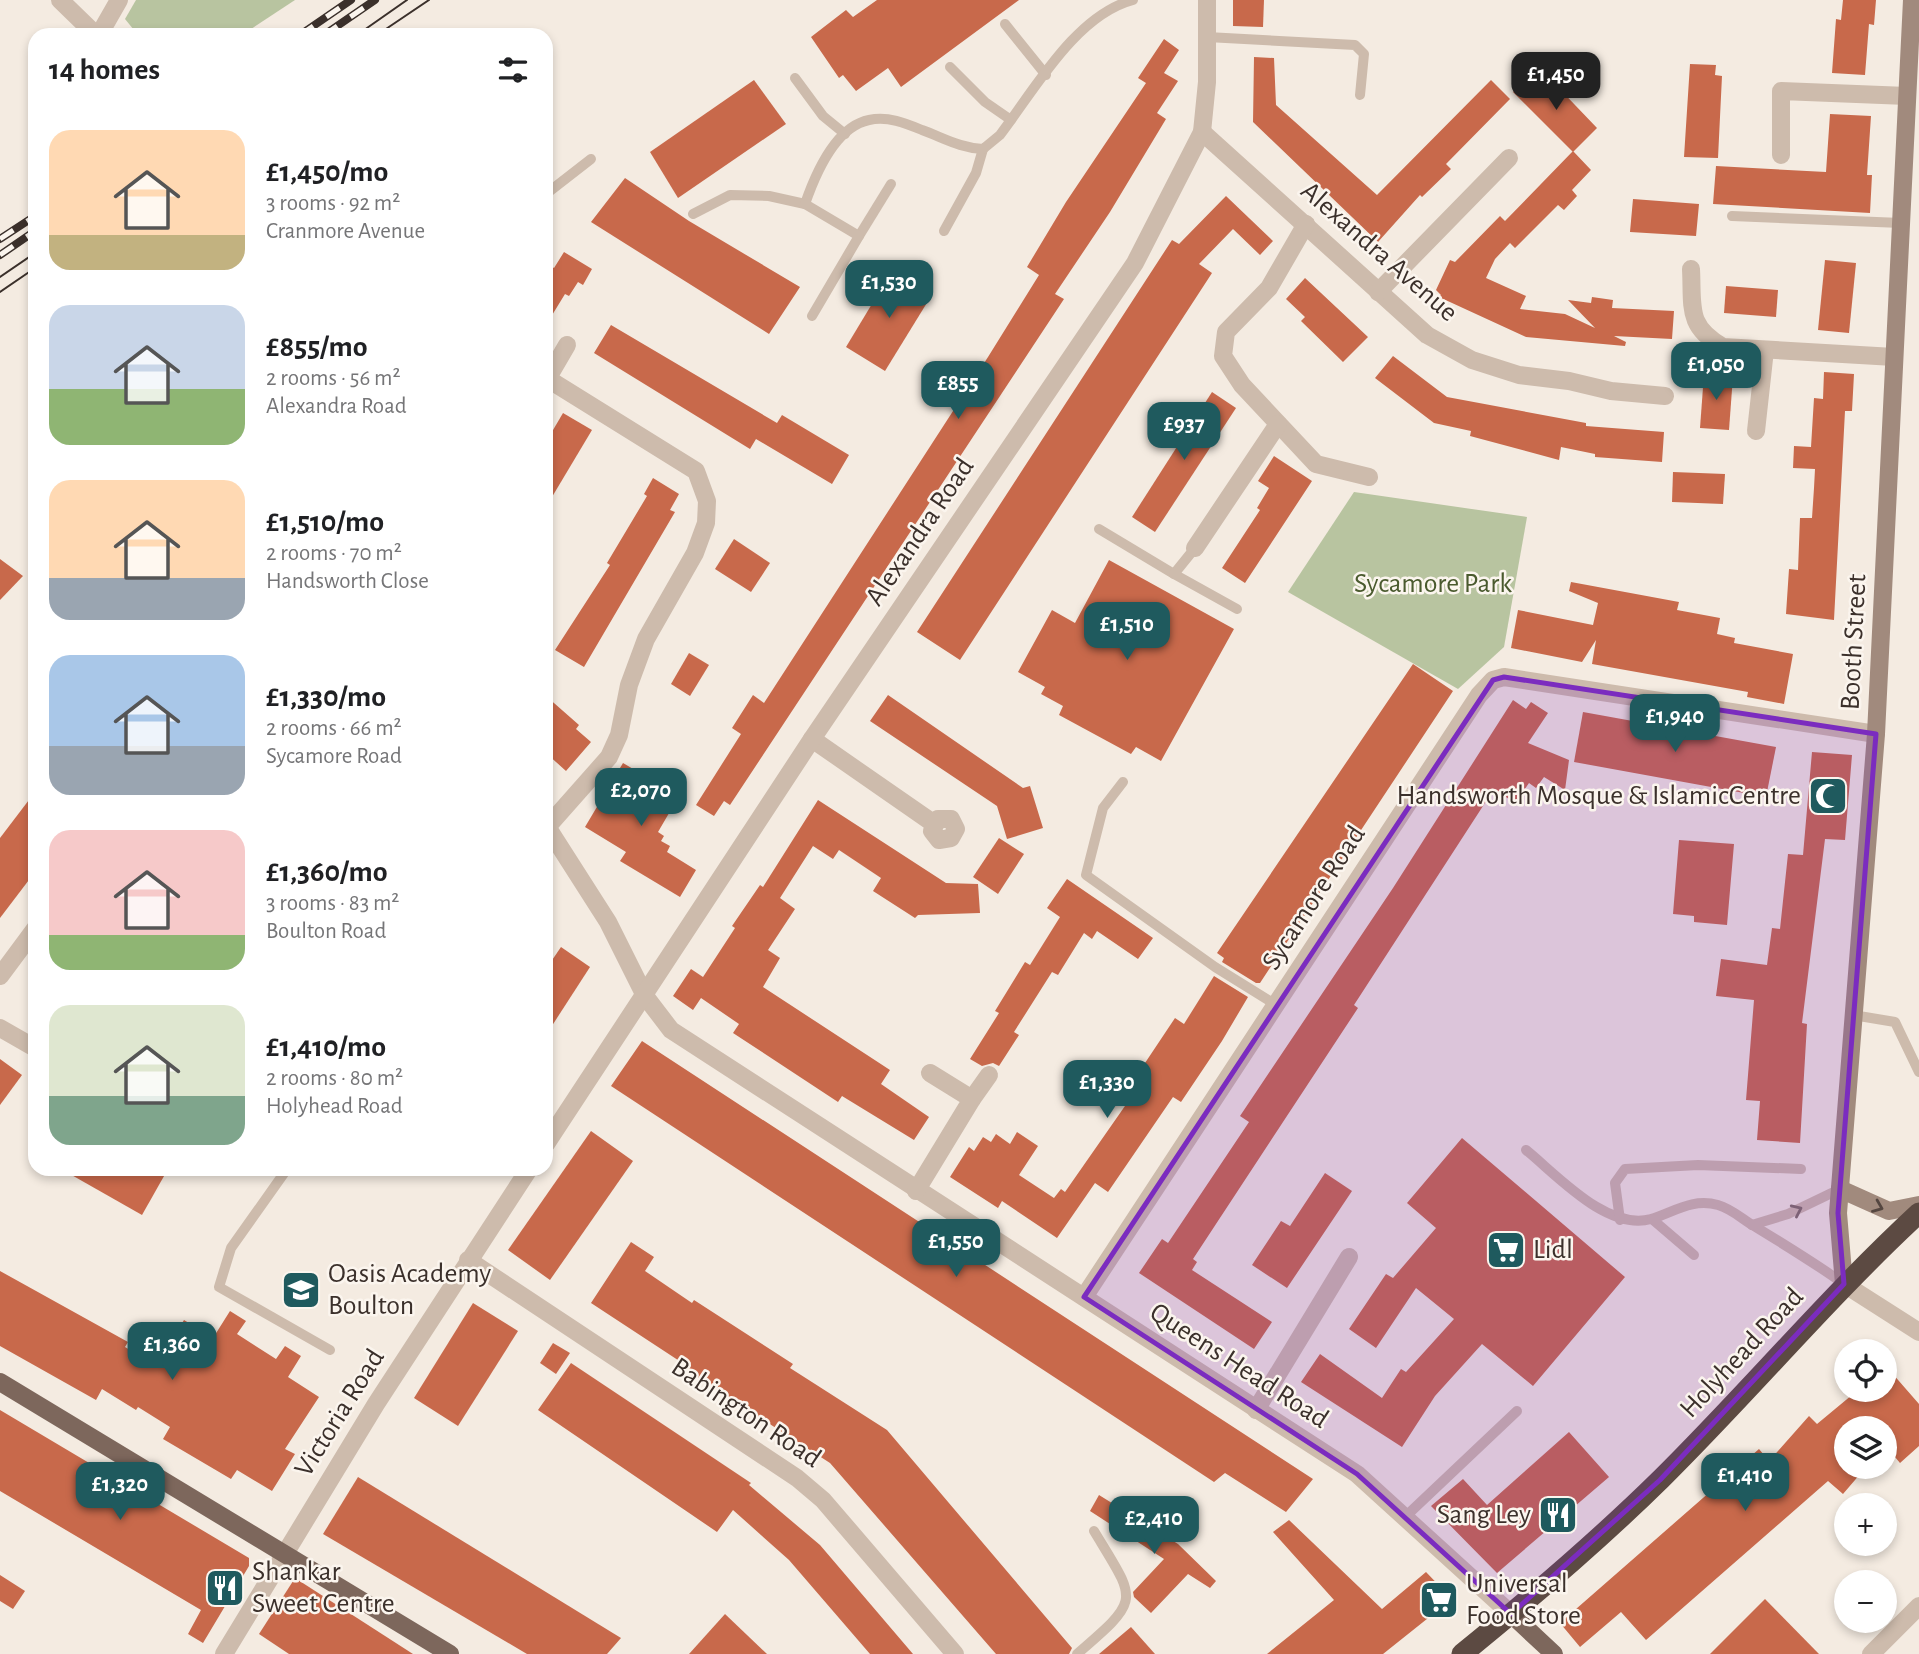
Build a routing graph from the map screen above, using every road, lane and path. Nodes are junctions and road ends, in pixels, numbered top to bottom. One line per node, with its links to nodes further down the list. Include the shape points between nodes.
1 (60, 0): 8 (street)
2 (119, 0): 9 (street)
3 (1133, 0): 12 (lane, via 1112,6 1081,31)
4 (1207, 0): 10 (street, Alexandra Road)
5 (1912, 0): 7 (main road, Booth Street)
6 (1005, 24): 12 (lane)
7 (1915, 26): 15 (main road, Booth Street)
8 (90, 28)
9 (102, 28)
10 (1207, 37): 14 (lane, via 1355,44 1364,54); 17 (street, Alexandra Road)
11 (950, 67): 16 (lane)
12 (1046, 75): 16 (lane)
13 (795, 78): 18 (lane, via 822,116)
14 (1360, 94)
15 (1907, 96): 20 (street, via 1781,91); 28 (main road, Booth Street)
16 (1011, 120): 19 (lane)
17 (1202, 132): 29 (street, Alexandra Avenue); 49 (street, Alexandra Road, via 1135,262)
18 (845, 134): 19 (lane, via 867,120 894,120 963,148); 25 (lane, via 818,173)
19 (984, 149): 30 (lane)
20 (1781, 155)
21 (1508, 158): 33 (street)
22 (591, 159): 24 (lane)
23 (891, 184): 31 (lane)
24 (553, 189)
25 (805, 204): 26 (lane, via 769,196 730,195); 31 (lane)
26 (693, 215)
27 (1732, 216): 28 (lane)
28 (1901, 223): 37 (main road, Booth Street)
29 (1306, 224): 33 (street, Alexandra Avenue); 41 (street, via 1269,288 1226,332 1224,344 1223,356)
30 (944, 231)
31 (859, 236): 34 (lane)
32 (1691, 269): 36 (street, via 1694,323 1723,347)
33 (1378, 292): 40 (street, Alexandra Avenue, via 1427,335 1472,360 1519,375)
34 (812, 316)
35 (567, 345): 38 (street)
36 (1765, 350): 37 (street); 42 (street)
37 (1894, 357): 48 (main road, Booth Street)
38 (553, 370)
39 (553, 384): 51 (street, via 696,471 707,501 706,523 695,553 646,639 609,757)
40 (1665, 396)
41 (1278, 424): 43 (street, via 1316,464); 45 (street)
42 (1756, 432)
43 (1369, 477)
44 (1099, 529): 46 (lane)
45 (1195, 548): 46 (lane)
46 (1174, 574): 47 (lane)
47 (1237, 609)
48 (1876, 734): 57 (street, Sycamore Road, via 1504,677 1493,680); 58 (main road, Booth Street)
49 (812, 739): 52 (street); 56 (street, Alexandra Road)
50 (1123, 782): 57 (lane, via 1103,808 1086,875)
51 (553, 818)
52 (933, 823)
53 (553, 835): 56 (street, Queens Head Road, via 608,922)
54 (28, 938): 55 (street)
55 (0, 976)
56 (645, 996): 65 (street); 71 (street, Queens Head Road, via 671,1030)
57 (1278, 1006): 81 (street, Sycamore Road)
58 (1853, 1015): 61 (lane, via 1895,1022); 70 (main road, Booth Street)
59 (0, 1028): 60 (street)
60 (28, 1044)
61 (1919, 1072)
62 (930, 1073): 64 (street)
63 (989, 1075): 64 (street)
64 (972, 1099): 71 (street)
65 (553, 1134)
66 (1525, 1150): 75 (lane, via 1604,1213)
67 (1801, 1169): 75 (lane, via 1699,1165 1625,1169 1615,1183)
68 (282, 1176): 83 (lane, via 231,1248 219,1287)
69 (524, 1176): 79 (street, Victoria Road)
70 (1840, 1189): 72 (main road, one-way to 72, via 1889,1211); 76 (lane, one-way to 70); 80 (main road, Booth Street, via 1838,1225)
71 (916, 1191): 81 (street, Queens Head Road)
72 (1919, 1205)
73 (1919, 1213): 80 (highway, Holyhead Road)
74 (1652, 1219): 75 (lane); 76 (lane, via 1700,1203 1733,1212); 77 (lane)
75 (1620, 1220)
76 (1752, 1225): 80 (lane)
77 (1694, 1255)
78 (1349, 1257): 85 (street)
79 (468, 1260): 89 (street, Victoria Road); 94 (street, Babington Road, via 797,1478 823,1500)
80 (1844, 1284): 82 (street); 91 (highway, Holyhead Road, via 1660,1480)
81 (1084, 1297): 85 (street, Queens Head Road)
82 (1919, 1332)
83 (330, 1350)
84 (0, 1382): 89 (main road)
85 (1256, 1410): 87 (street, Queens Head Road, via 1357,1474)
86 (1517, 1411): 87 (lane)
87 (1405, 1517): 91 (street, Queens Head Road)
88 (1094, 1531): 95 (lane, via 1127,1584 1128,1596 1114,1623)
89 (282, 1554): 92 (street, Victoria Road); 93 (main road)
90 (1919, 1606): 98 (street)
91 (1511, 1614): 96 (highway, Holyhead Road); 97 (main road)
92 (223, 1654)
93 (450, 1654)
94 (955, 1654)
95 (1077, 1654)
96 (1462, 1654)
97 (1554, 1654)
98 (1871, 1654)

